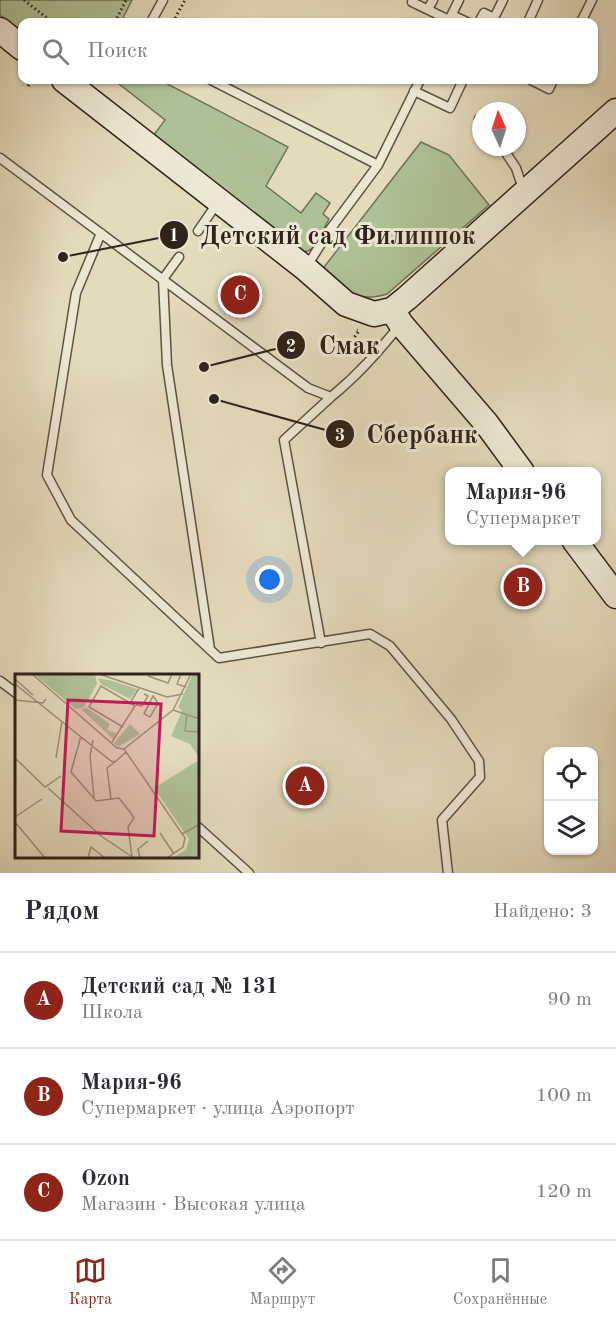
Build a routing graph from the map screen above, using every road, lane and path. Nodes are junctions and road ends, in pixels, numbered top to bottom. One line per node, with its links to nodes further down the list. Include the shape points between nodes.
1 (24, 0): 12 (path)
2 (126, 0): 13 (path)
3 (163, 0): 14 (lane)
4 (185, 0): 15 (path)
5 (433, 0): 11 (lane)
6 (459, 0): 17 (lane)
7 (502, 0): 20 (lane)
8 (538, 0): 21 (lane)
9 (592, 0): 22 (lane)
10 (412, 1): 11 (lane)
11 (428, 9): 16 (lane)
12 (47, 18)
13 (117, 18)
14 (154, 18)
15 (175, 18)
16 (448, 18)
17 (450, 18)
18 (481, 18): 19 (lane, via 484,13)
19 (494, 18)
20 (494, 18)
21 (530, 18)
22 (583, 18)
23 (0, 30): 24 (main road)
24 (18, 45)
25 (69, 84): 37 (main road)
26 (219, 84): 35 (lane)
27 (418, 84): 31 (lane)
28 (461, 84): 31 (lane, via 450,108)
29 (539, 84): 30 (lane, via 549,89)
30 (552, 84)
31 (414, 92): 35 (lane)
32 (616, 111): 36 (main road)
33 (508, 156): 36 (lane)
34 (0, 158): 39 (lane)
35 (378, 165): 41 (lane)
36 (525, 192): 43 (main road)
37 (219, 201): 38 (lane); 41 (main road)
38 (198, 231)
39 (101, 233): 42 (lane); 51 (lane, via 76,293 47,475 71,520)
40 (179, 257): 42 (lane)
41 (305, 268): 43 (main road, via 346,304)
42 (163, 279): 46 (lane, via 308,388); 51 (lane, via 167,365)
43 (396, 317): 46 (lane, via 370,361); 47 (main road)
44 (350, 324): 45 (path, via 359,331)
45 (349, 344)
46 (331, 397): 50 (lane, via 284,440)
47 (519, 467)
48 (578, 545): 49 (main road)
49 (616, 596)
50 (321, 643): 51 (lane, via 219,658); 56 (lane, via 370,634 390,646 451,719 478,760 480,777 442,820)
51 (210, 650)
52 (0, 681): 53 (lane)
53 (15, 692)
54 (200, 829): 55 (lane)
55 (249, 873)
56 (448, 873)

